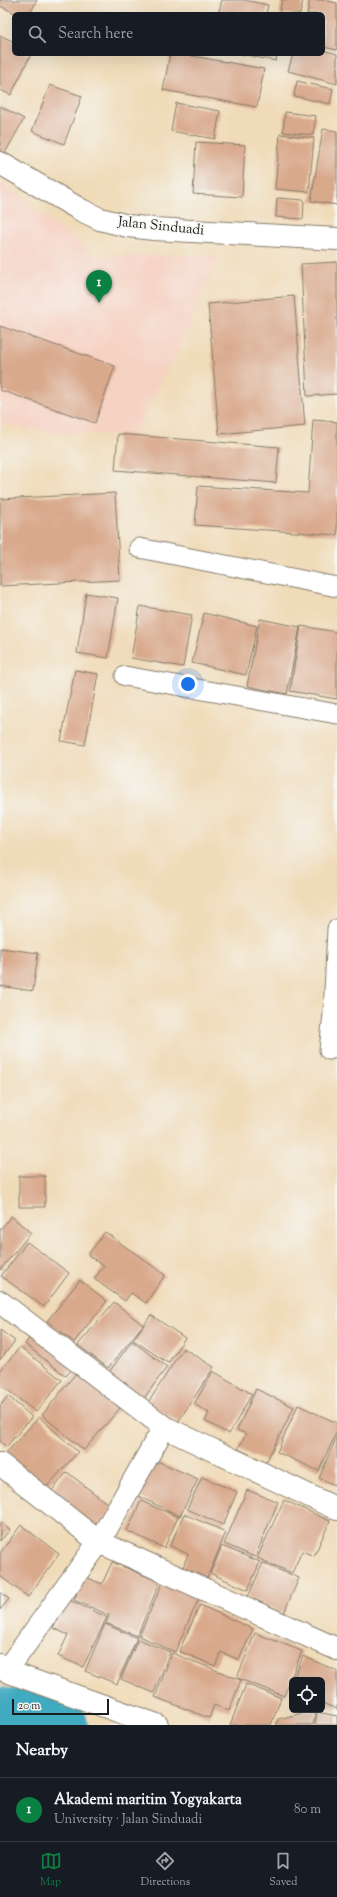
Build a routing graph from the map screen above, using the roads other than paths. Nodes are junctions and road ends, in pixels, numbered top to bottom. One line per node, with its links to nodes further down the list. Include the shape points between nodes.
1 (0, 163): 2 (street, Jalan Sinduadi, via 81,210 100,219 128,226)
2 (337, 239)
3 (139, 548): 4 (lane)
4 (337, 587)
5 (125, 676): 6 (lane)
6 (337, 714)
7 (337, 929): 8 (lane)
8 (329, 1050)
9 (0, 1302): 10 (street)
10 (164, 1427): 12 (street); 13 (street)
11 (0, 1464): 13 (street)
12 (337, 1509)
13 (99, 1542): 14 (street); 15 (street)
14 (337, 1649)
15 (3, 1668): 16 (street)
16 (157, 1725)

